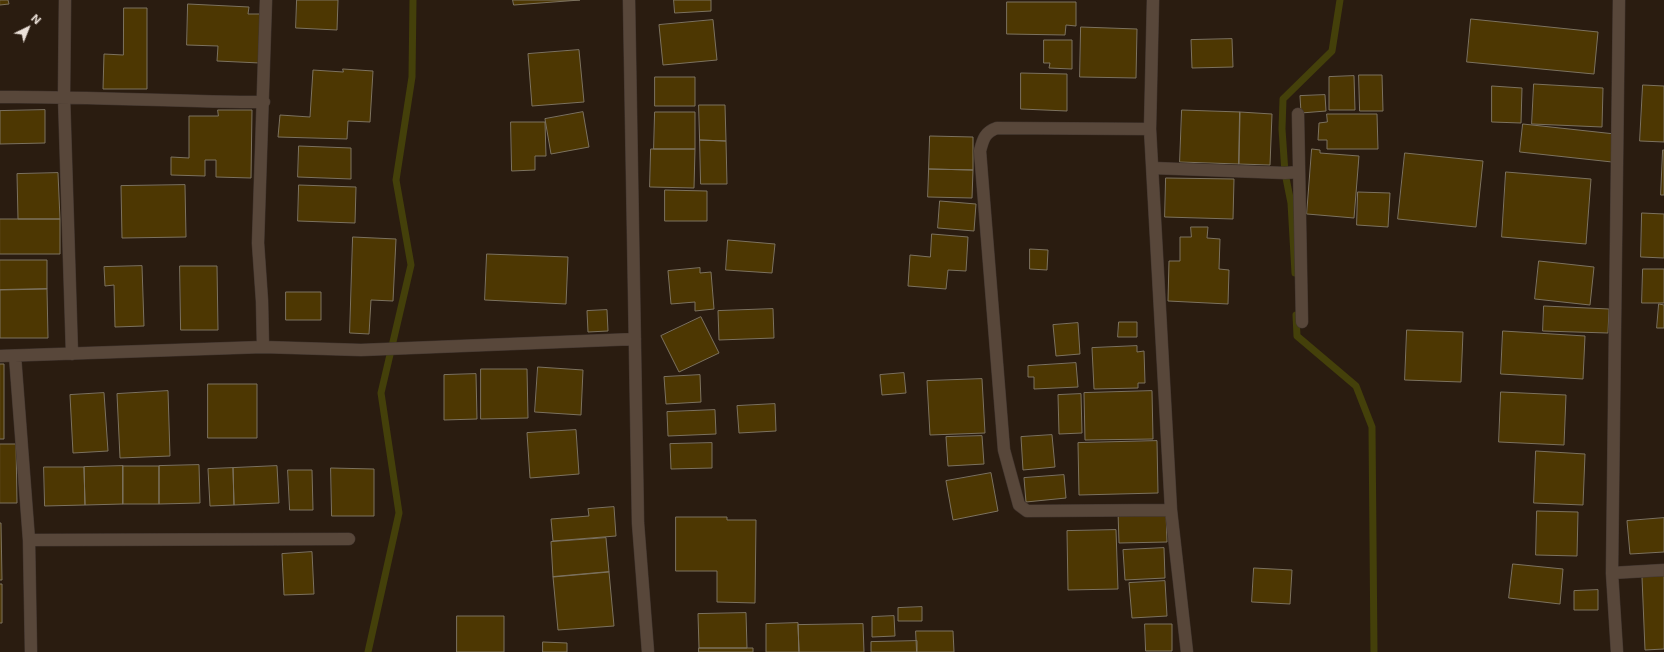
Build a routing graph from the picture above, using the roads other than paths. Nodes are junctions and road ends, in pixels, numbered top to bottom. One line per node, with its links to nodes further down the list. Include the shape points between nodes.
1 (66, 0): 6 (street)
2 (266, 0): 8 (street)
3 (629, 0): 14 (street)
4 (1152, 0): 10 (street)
5 (1619, 0): 23 (street)
6 (64, 96): 7 (street); 8 (street); 16 (street)
7 (0, 97)
8 (264, 102): 15 (street, via 258,243)
9 (1298, 114): 12 (street)
10 (1150, 129): 11 (street); 19 (street, via 997,128 986,134 980,151 1004,450 1019,505 1027,511)
11 (1153, 168): 12 (street, via 1285,174); 19 (street)
12 (1299, 172): 13 (street)
13 (1302, 322)
14 (635, 339): 15 (street, via 361,350); 25 (street, via 638,523)
15 (263, 346): 16 (street)
16 (72, 354): 18 (street)
17 (0, 356): 18 (street)
18 (16, 356): 21 (street)
19 (1171, 510): 26 (street)
20 (349, 539): 21 (street)
21 (29, 540): 24 (street)
22 (1664, 570): 23 (street)
23 (1612, 573): 27 (street)
24 (31, 652)
25 (648, 652)
26 (1187, 652)
27 (1616, 652)

